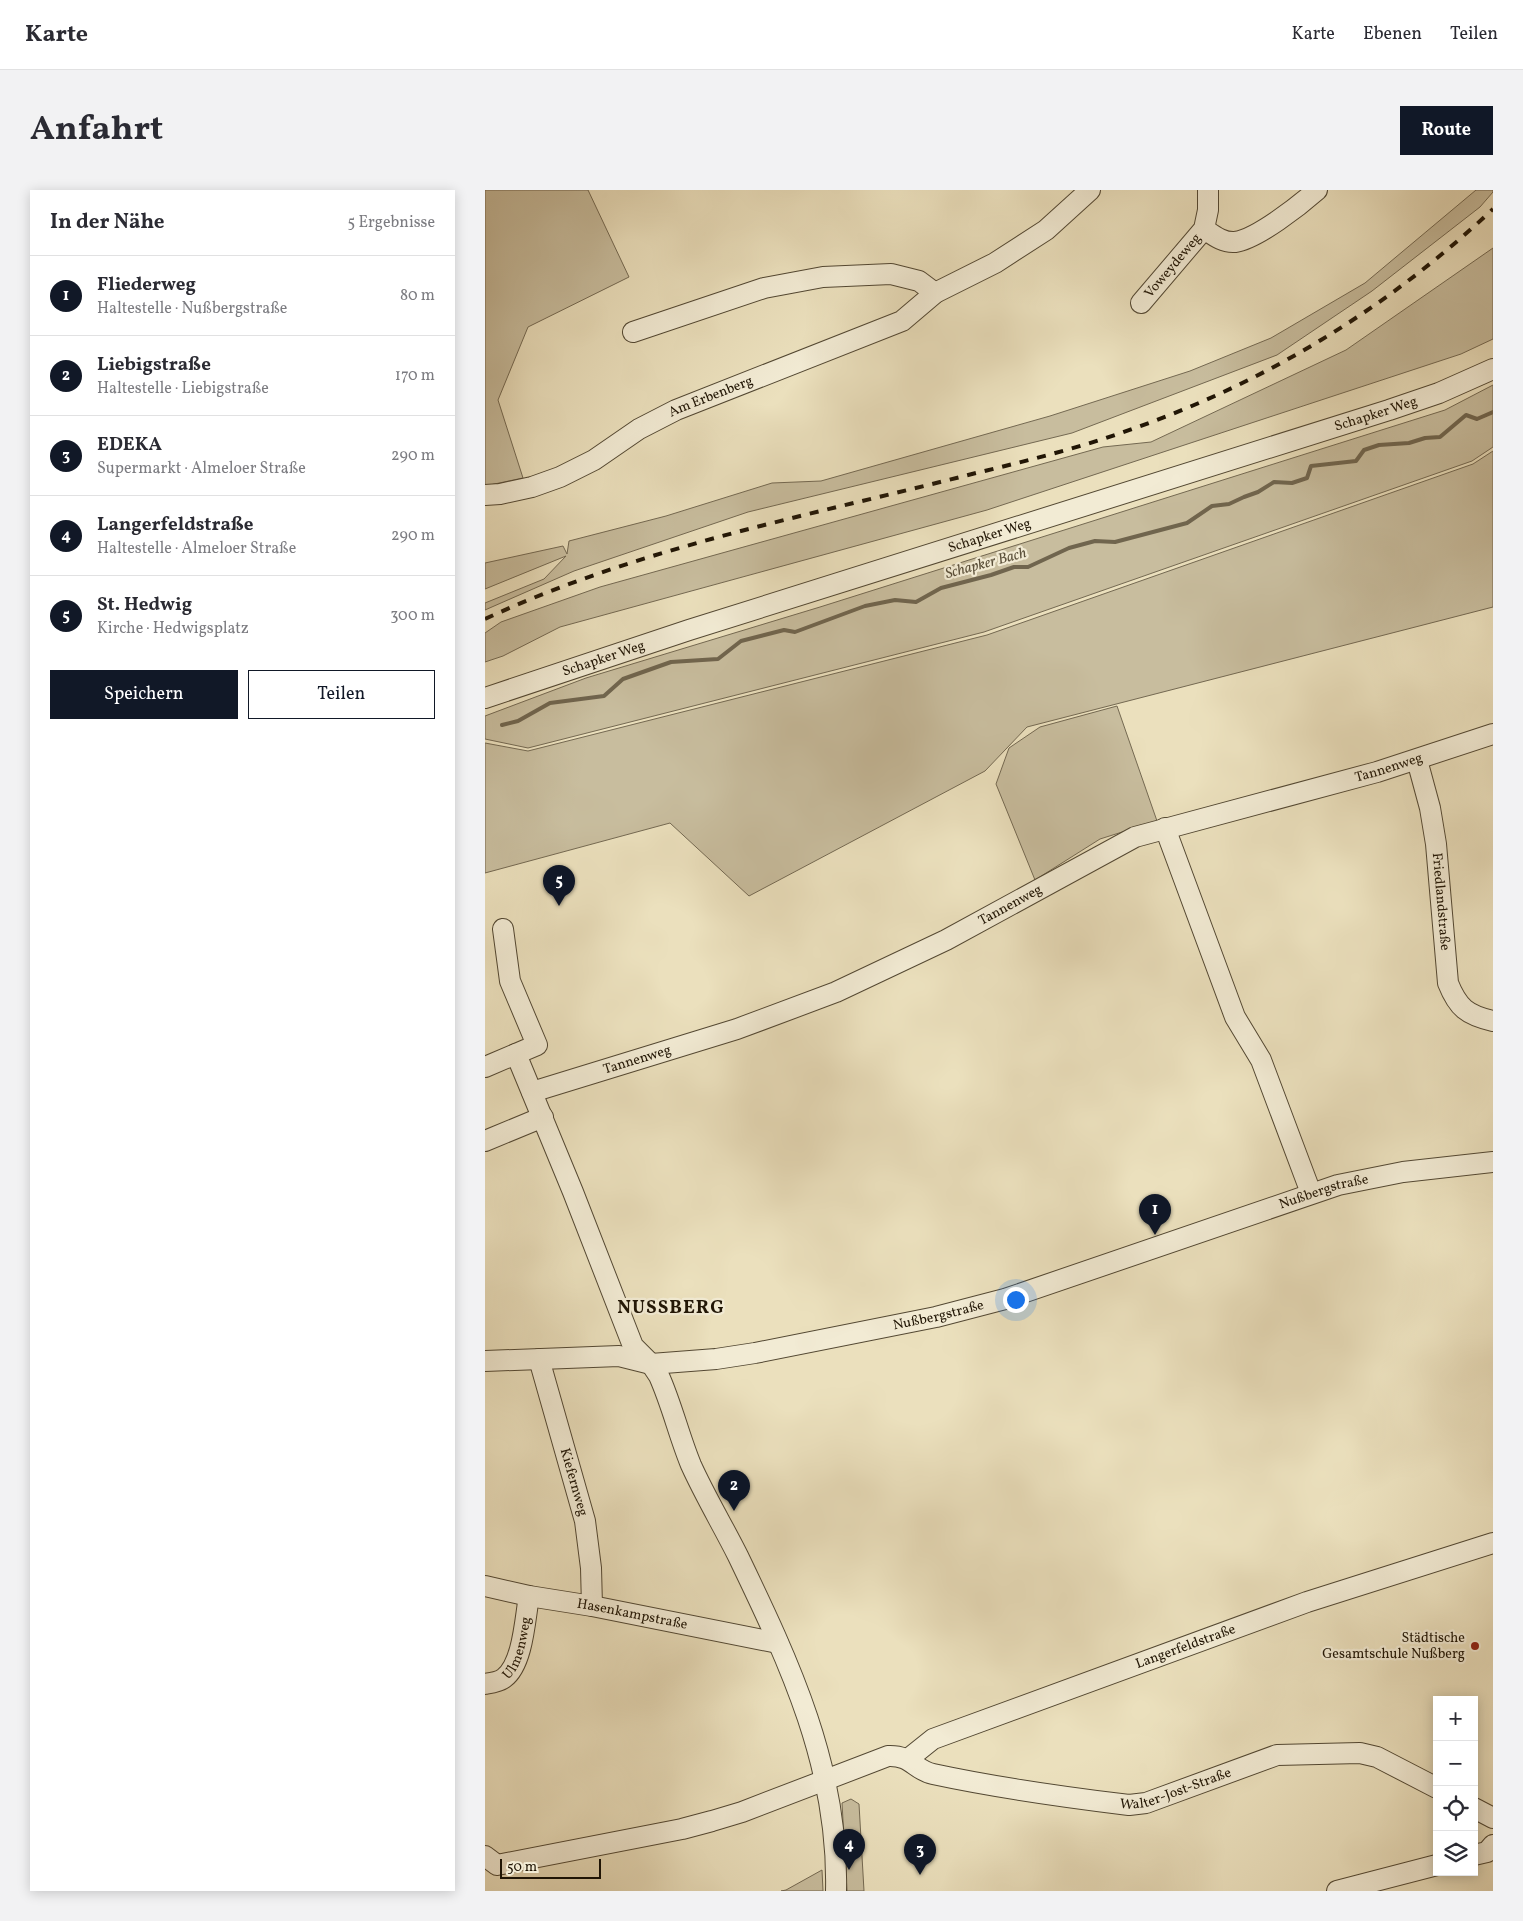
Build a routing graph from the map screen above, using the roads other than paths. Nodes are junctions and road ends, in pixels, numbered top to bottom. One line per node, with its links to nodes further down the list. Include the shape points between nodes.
1 (1090, 190): 5 (street, Am Erbenberg, via 1046,230 995,263)
2 (1208, 190): 4 (street, Voweydeweg)
3 (1317, 190): 4 (street, Voweydeweg, via 1299,206 1246,238 1234,242 1219,239)
4 (1204, 228): 6 (street, Voweydeweg)
5 (935, 293): 7 (street, via 919,281 891,274 823,277 764,288); 9 (street, Am Erbenberg, via 902,321 675,410 560,477 532,487)
6 (1141, 303)
7 (633, 332)
8 (1493, 369): 10 (street, Schapker Weg, via 1439,393 1389,410 689,630)
9 (485, 495)
10 (485, 698)
11 (1493, 734): 12 (street, Tannenweg)
12 (1417, 760): 13 (street, Tannenweg); 15 (street, Friedlandstraße, via 1430,808 1448,983 1455,1000 1465,1010)
13 (1165, 828): 18 (street, Tannenweg, via 1135,837 946,940 836,992 737,1029); 22 (street, via 1235,1017 1261,1060)
14 (503, 929): 16 (street, via 510,981 537,1045)
15 (1493, 1021)
16 (516, 1054): 17 (street); 18 (street)
17 (485, 1067)
18 (532, 1092): 19 (street)
19 (543, 1117): 20 (street); 25 (street, via 633,1346)
20 (485, 1141)
21 (1493, 1162): 22 (street, Nußbergstraße, via 1403,1172)
22 (1311, 1194): 25 (street, Nußbergstraße, via 1005,1299 936,1317 745,1355)
23 (539, 1359): 24 (street, Nußbergstraße); 25 (street, Nußbergstraße, via 619,1356); 29 (street, Kiefernweg, via 585,1521)
24 (485, 1361)
25 (651, 1364): 30 (street, via 665,1388 692,1465)
26 (1493, 1543): 32 (street, Langerfeldstraße, via 1196,1641 933,1740)
27 (485, 1586): 28 (street, Hasenkampstraße)
28 (529, 1596): 29 (street, Hasenkampstraße); 31 (street, Ulmenweg, via 517,1662 502,1680)
29 (592, 1606): 30 (street, Hasenkampstraße)
30 (779, 1642): 33 (street, via 802,1698)
31 (485, 1684)
32 (908, 1759): 33 (street, via 889,1756); 34 (street, Walter-Jost-Straße, via 928,1773 978,1784 1129,1805 1146,1804 1277,1755 1365,1754)
33 (827, 1780): 39 (street, via 743,1812 682,1829 497,1865); 41 (street)
34 (1433, 1786)
35 (1478, 1810): 36 (street)
36 (1493, 1818)
37 (1493, 1845): 38 (street, via 1487,1852)
38 (1478, 1855)
39 (485, 1856)
40 (1433, 1866): 42 (street)
41 (837, 1891)
42 (1337, 1891)

